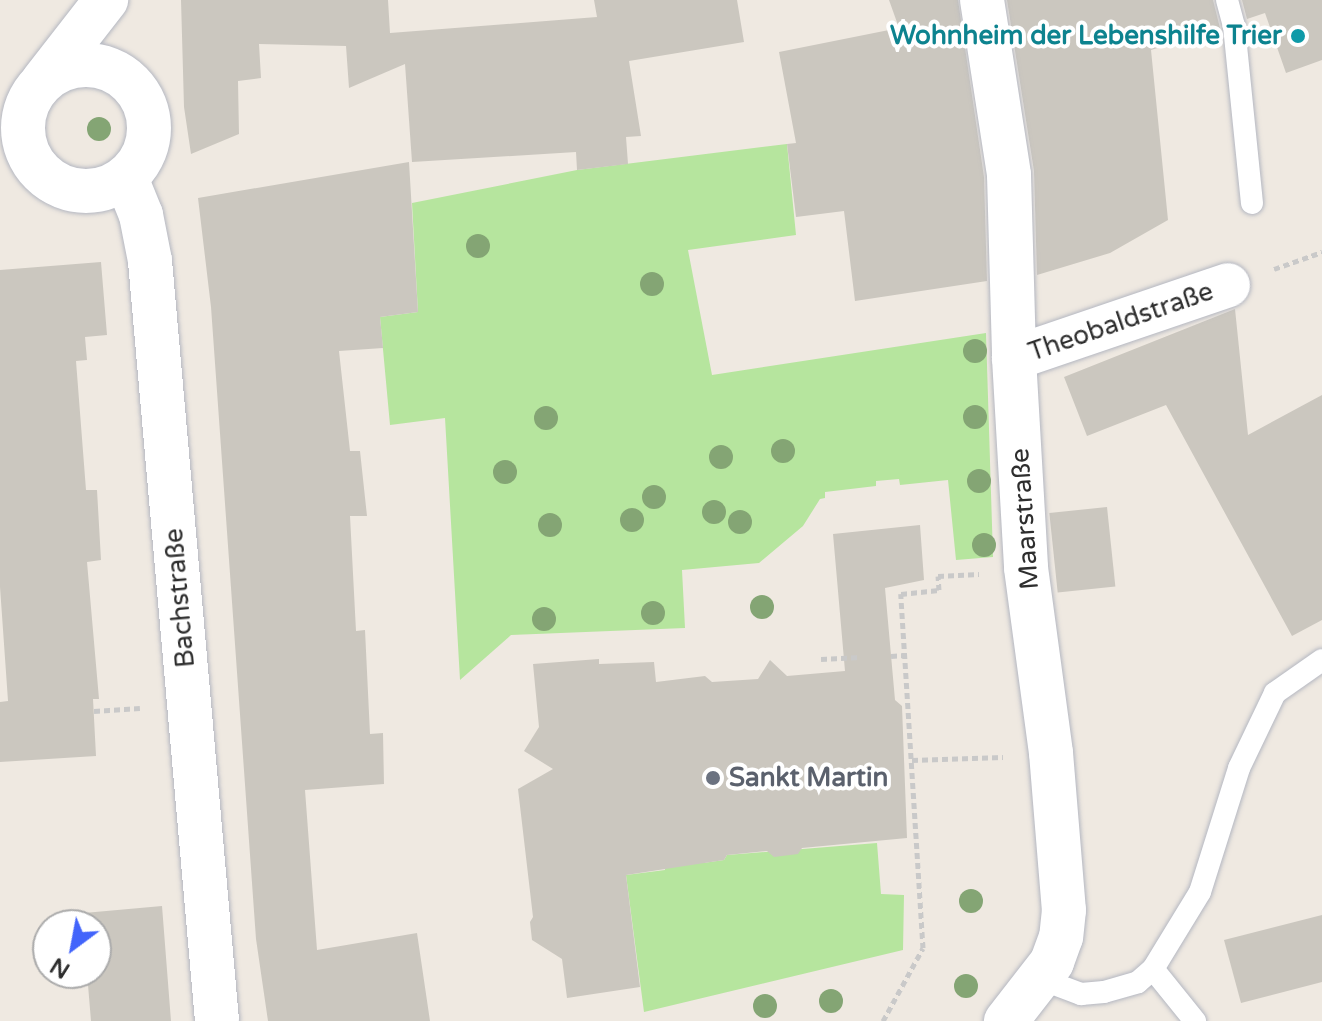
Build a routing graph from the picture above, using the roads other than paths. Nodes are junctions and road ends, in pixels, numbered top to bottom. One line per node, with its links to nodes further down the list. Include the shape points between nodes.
1 (106, 0): 4 (street)
2 (982, 0): 9 (street, Maarstraße, via 1009,175)
3 (1227, 0): 7 (lane)
4 (39, 85): 5 (street); 6 (street, via 25,109 23,136 27,153 43,175 66,189 84,192); 6 (street, via 61,70 88,65 129,81 145,103 149,139 139,164)
5 (0, 121)
6 (126, 178): 13 (street, Bachstraße, via 141,215 150,261)
7 (1252, 203)
8 (1228, 285): 9 (street, Theobaldstraße)
9 (1014, 358): 12 (street, Maarstraße, via 1026,568 1051,753 1064,910 1057,949)
10 (1322, 660): 11 (lane, via 1275,693 1239,768 1200,892)
11 (1153, 969): 12 (lane, via 1138,982 1104,992 1066,992); 15 (lane)
12 (1041, 979): 14 (street, Maarstraße)
13 (217, 1021)
14 (1006, 1021)
15 (1195, 1021)

